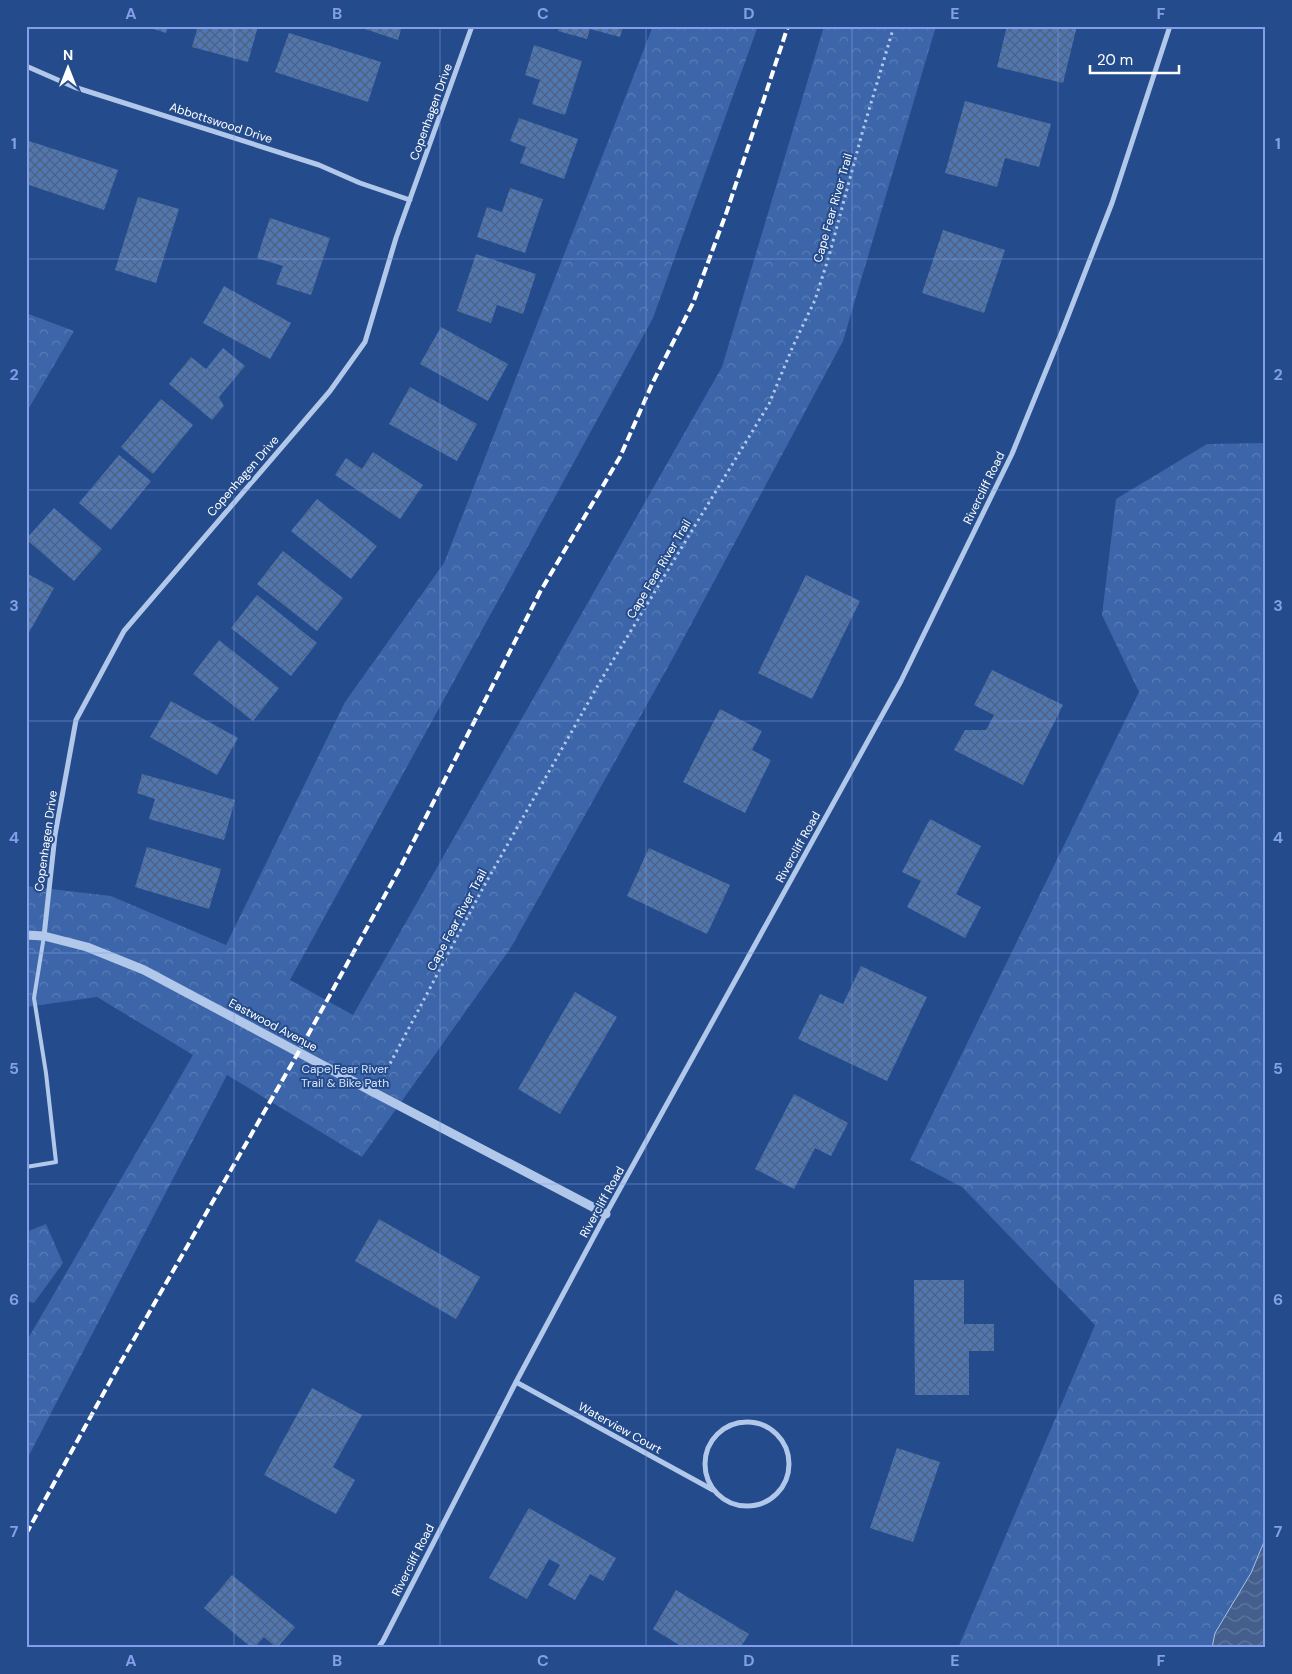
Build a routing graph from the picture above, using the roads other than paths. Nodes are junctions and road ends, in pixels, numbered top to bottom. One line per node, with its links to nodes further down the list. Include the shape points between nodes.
1 (472, 26): 4 (street, Copenhagen Drive)
2 (1170, 26): 8 (street, Rivercliff Road, via 1112,203 1012,454 902,681)
3 (26, 66): 4 (street, Abbottswood Drive, via 74,87 319,165)
4 (410, 200): 6 (street, Copenhagen Drive, via 364,342 330,391 124,631 76,720 55,835)
5 (26, 935): 6 (street, Eastwood Avenue)
6 (44, 936): 7 (lane, via 34,998 56,1162); 8 (street, Eastwood Avenue, via 87,947 144,970)
7 (26, 1167)
8 (606, 1214): 9 (street, Rivercliff Road)
9 (516, 1382): 10 (street, Waterview Court); 11 (street, Rivercliff Road)
10 (714, 1491): 10 (street, Waterview Court, via 736,1506 750,1507 774,1497 784,1488 789,1475 787,1448 779,1436 753,1422 725,1428 707,1451 705,1465)
11 (378, 1648)

